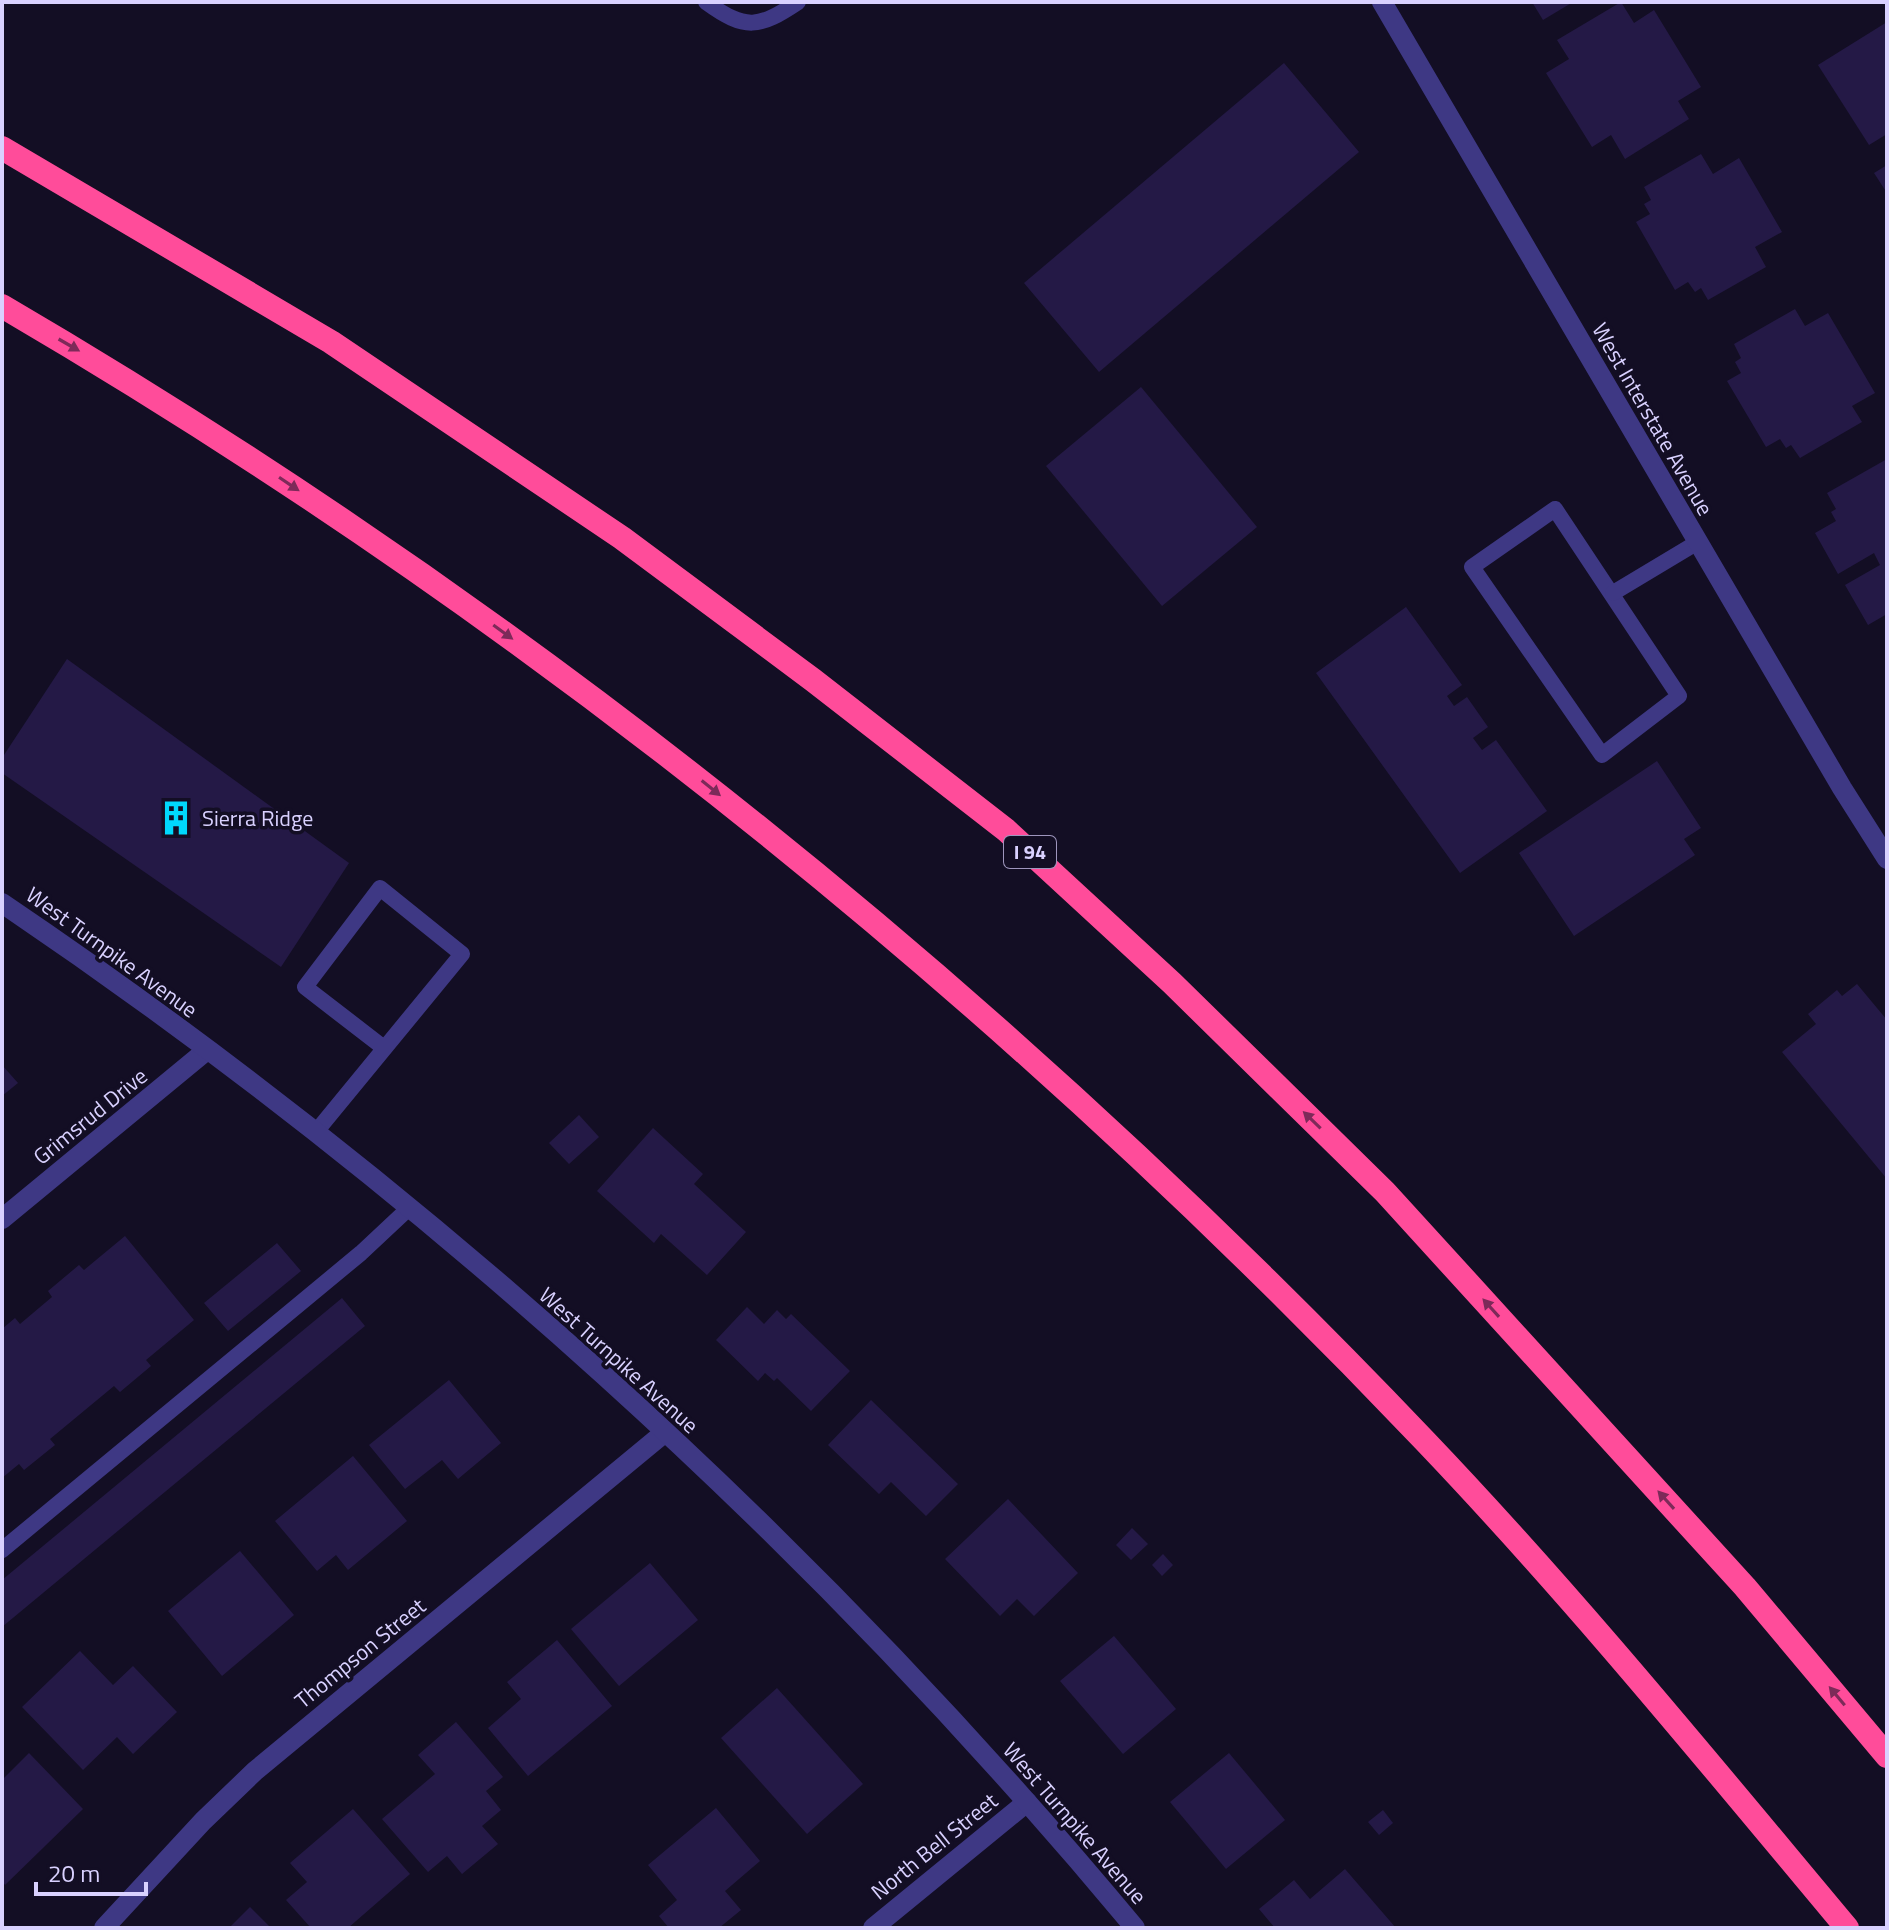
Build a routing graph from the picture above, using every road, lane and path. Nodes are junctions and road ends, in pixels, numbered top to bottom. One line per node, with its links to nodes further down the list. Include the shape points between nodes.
1 (706, 2): 2 (lane, via 738,21 756,23 773,19)
2 (798, 2)
3 (1382, 2): 6 (street, West Interstate Avenue)
4 (2, 148): 17 (highway, I 94, one-way to 4, via 1745,1587 1385,1192 1172,983 1006,830 622,538 331,342)
5 (2, 306): 22 (highway, one-way to 22, via 208,431 478,613 806,864 1058,1079 1249,1261 1429,1445 1615,1653)
6 (1698, 542): 7 (lane); 8 (street, West Interstate Avenue)
7 (1613, 593): 7 (lane, via 1555,509 1472,567 1602,755 1679,696)
8 (1887, 859)
9 (2, 903): 11 (street, West Turnpike Avenue)
10 (384, 1048): 10 (lane, via 462,954 380,888 305,987); 12 (lane)
11 (207, 1050): 12 (street, West Turnpike Avenue); 14 (street, Grimsrud Drive)
12 (315, 1133): 13 (street, West Turnpike Avenue)
13 (408, 1209): 15 (street, West Turnpike Avenue); 16 (lane)
14 (2, 1219)
15 (664, 1433): 18 (street, West Turnpike Avenue, via 816,1578); 19 (street, Thompson Street, via 255,1771)
16 (2, 1550)
17 (1887, 1756)
18 (1027, 1802): 20 (street, North Bell Street); 21 (street, West Turnpike Avenue)
19 (104, 1928)
20 (873, 1928)
21 (1135, 1928)
22 (1847, 1928)

